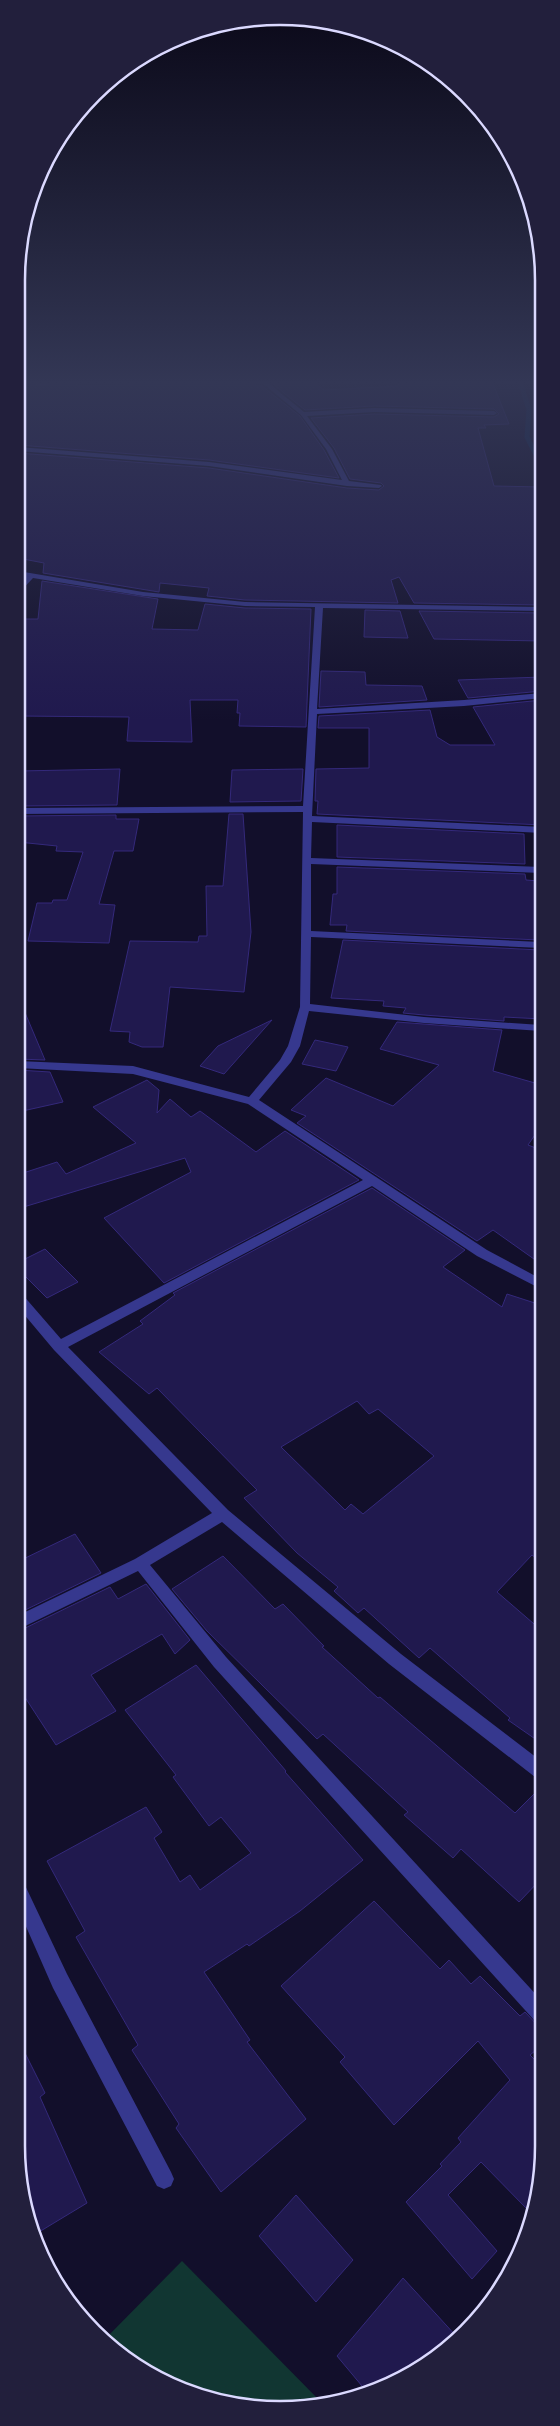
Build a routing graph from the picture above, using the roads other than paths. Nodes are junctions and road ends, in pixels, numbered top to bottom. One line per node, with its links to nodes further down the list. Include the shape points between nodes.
1 (25, 575): 2 (street)
2 (30, 576): 3 (street); 4 (street, via 198,601)
3 (25, 583)
4 (319, 607): 5 (street); 7 (street)
5 (535, 608)
6 (535, 696): 7 (street)
7 (313, 712): 9 (street)
8 (25, 811): 9 (street)
9 (308, 814): 10 (street); 11 (street)
10 (535, 830)
11 (307, 860): 12 (street); 13 (street)
12 (535, 870)
13 (306, 934): 14 (street); 15 (street)
14 (535, 945)
15 (304, 1007): 16 (street); 18 (street, via 294,1046 285,1062)
16 (535, 1028)
17 (25, 1065): 18 (street, via 133,1070)
18 (252, 1101): 19 (street)
19 (373, 1180): 20 (street, via 482,1253); 22 (street)
20 (535, 1280)
21 (25, 1306): 22 (street)
22 (59, 1346): 23 (street)
23 (223, 1514): 24 (street); 26 (street, via 395,1659)
24 (140, 1563): 25 (street); 28 (street, via 220,1662)
25 (25, 1619)
26 (535, 1766)
27 (25, 1904): 29 (street, via 60,1981)
28 (535, 2004)
29 (164, 2179)

